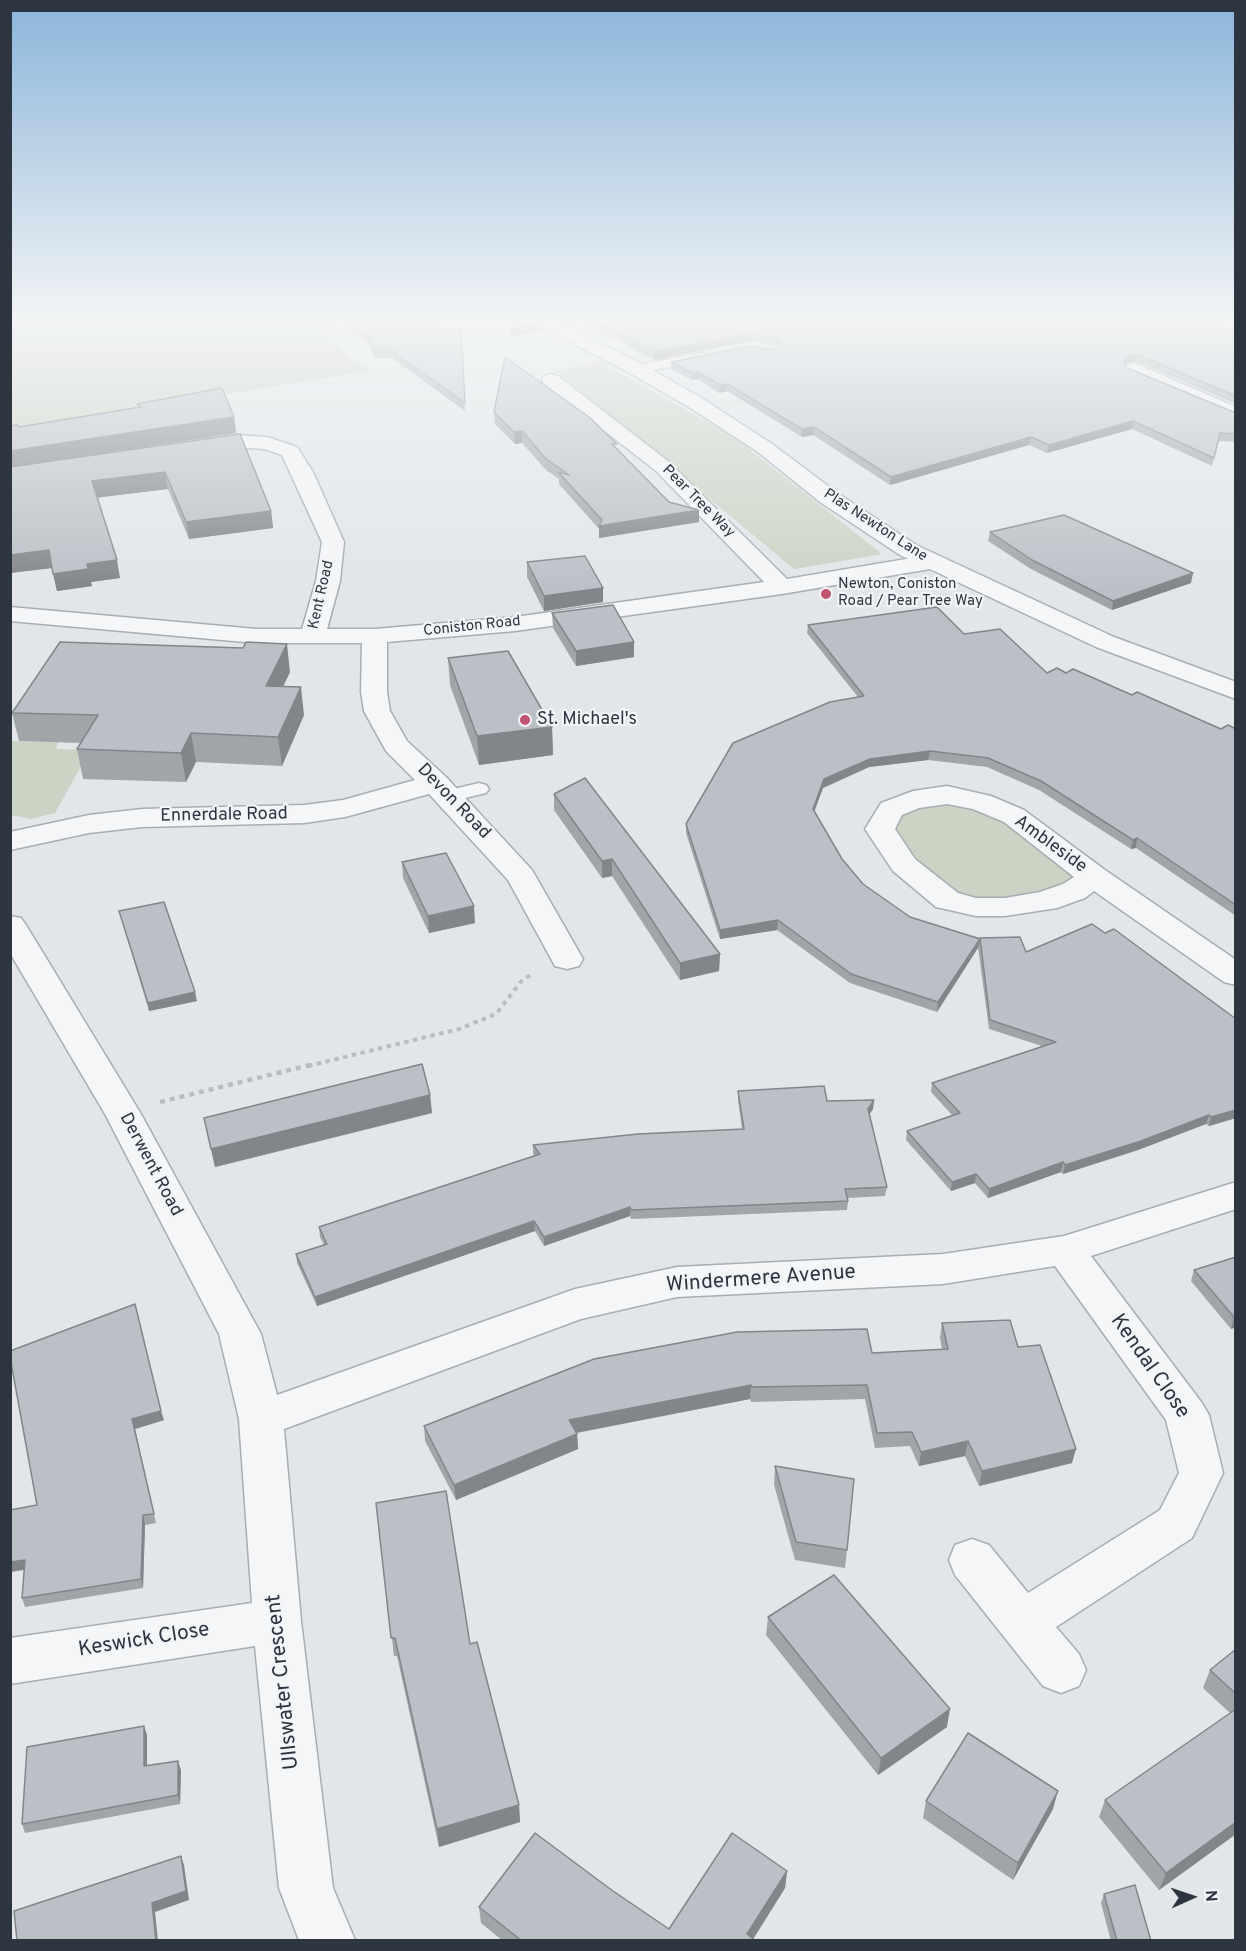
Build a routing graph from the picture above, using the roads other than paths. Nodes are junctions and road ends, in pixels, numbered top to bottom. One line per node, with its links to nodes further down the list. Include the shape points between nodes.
1 (588, 409): 5 (street, Pear Tree Way, via 662,466)
2 (705, 409): 4 (street, Plas Newton Lane, via 765,448 828,497)
3 (178, 448): 7 (street, Kent Road, via 236,441 267,443 290,451 333,542 328,581)
4 (930, 562): 5 (street, Coniston Road); 9 (street, Plas Newton Lane, via 1105,642)
5 (782, 586): 8 (street, Coniston Road, via 515,624)
6 (11, 614): 7 (street, Coniston Road, via 202,633)
7 (312, 636): 8 (street, Coniston Road)
8 (375, 636): 11 (street, Devon Road, via 377,711 396,745)
9 (1236, 691)
10 (479, 789): 11 (lane)
11 (442, 790): 12 (street, Ennerdale Road, via 304,814 142,818 89,824); 15 (street, Devon Road, via 521,876)
12 (10, 841)
13 (1094, 877): 13 (street, Ambleside, via 1014,816 981,802 947,795 913,800 891,809 880,829 904,866 947,900 976,907 1046,901 1074,891); 16 (street, Ambleside)
14 (10, 925): 19 (street, Derwent Road, via 123,1114 240,1334)
15 (567, 959)
16 (1236, 975)
17 (1236, 1195): 18 (street, Windermere Avenue)
18 (1065, 1250): 19 (street, Windermere Avenue, via 943,1269 677,1282 575,1305); 22 (street, Kendal Close, via 1187,1415 1201,1473 1176,1524)
19 (261, 1419): 21 (street, Ullswater Crescent)
20 (972, 1560): 22 (street)
21 (277, 1621): 23 (street, Keswick Close); 25 (street, Ullswater Crescent, via 306,1888)
22 (1022, 1623): 24 (street)
23 (10, 1661)
24 (1061, 1670)
25 (327, 1941)

